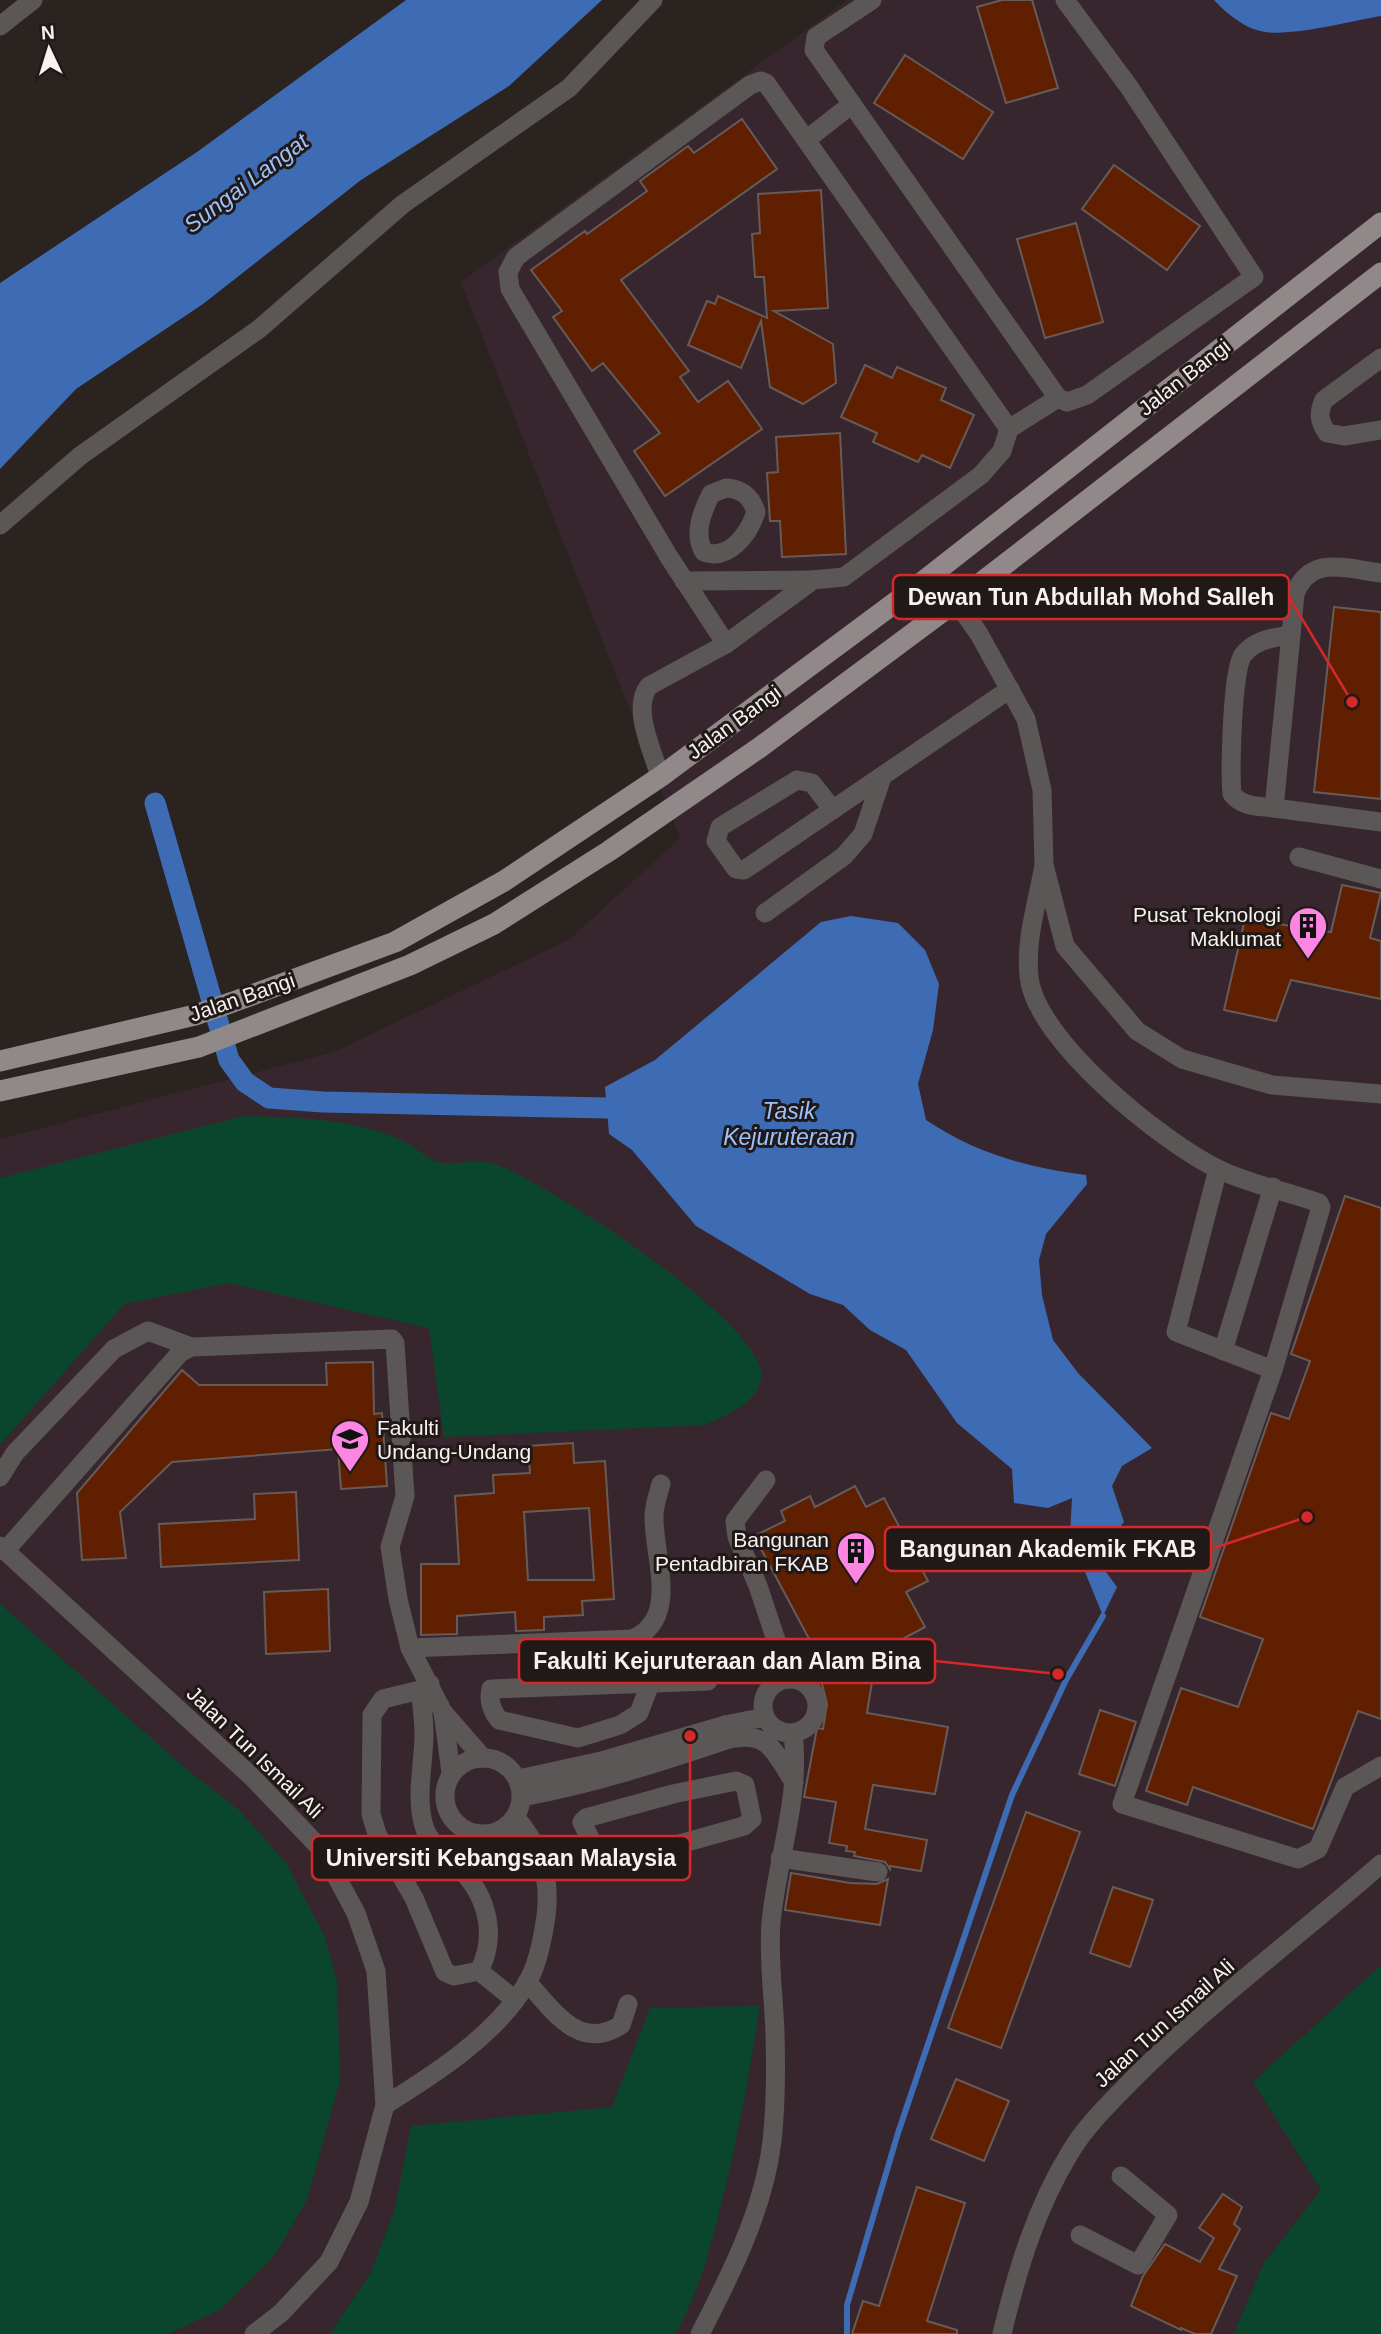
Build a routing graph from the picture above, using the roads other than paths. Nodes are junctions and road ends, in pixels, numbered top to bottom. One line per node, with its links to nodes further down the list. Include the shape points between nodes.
1 (33, 0): 5 (street)
2 (653, 0): 14 (street, via 569,88 403,204 259,329 80,456)
3 (872, 0): 6 (street, via 814,41 816,55)
4 (1065, 0): 11 (street, via 1129,87 1254,277 1087,396 1067,402)
5 (0, 26)
6 (852, 104): 7 (street); 11 (street)
7 (806, 140): 12 (street); 19 (street, via 766,83 755,82 516,257 508,272 510,289)
8 (1381, 223): 16 (main road, Jalan Bangi)
9 (1381, 273): 20 (main road, Jalan Bangi)
10 (1381, 358): 13 (street, via 1324,400 1320,410 1327,433 1344,436)
11 (1058, 398): 12 (street)
12 (1009, 429): 18 (street, via 1002,452 981,475 844,577)
13 (1381, 430)
14 (0, 525)
15 (704, 552): 19 (street)
16 (936, 572): 20 (street); 24 (main road, Jalan Bangi)
17 (1381, 573): 21 (street, via 1324,567 1310,571 1295,594)
18 (813, 580): 19 (street); 22 (street)
19 (684, 581): 22 (street)
20 (956, 602): 23 (street); 34 (main road, Jalan Bangi, via 759,748 494,924 410,965 199,1047)
21 (1291, 635): 26 (street); 26 (street, via 1253,645 1237,664 1232,794 1246,804)
22 (726, 644): 24 (street, via 649,686 642,695 641,707)
23 (1010, 689): 25 (street); 30 (street, via 1026,719 1041,790)
24 (660, 777): 33 (main road, Jalan Bangi, via 504,881 395,942 195,1015)
25 (881, 777): 27 (street); 32 (street, via 863,834 844,856)
26 (1274, 808): 28 (street)
27 (834, 810): 27 (street, via 744,870 736,869 716,841 720,827 797,780 812,783)
28 (1381, 822)
29 (1299, 858): 31 (street)
30 (1044, 865): 35 (street, via 1065,946 1137,1031 1182,1059 1272,1085); 36 (street, via 1029,947 1035,1002 1055,1034 1140,1119)
31 (1381, 879)
32 (765, 913)
33 (0, 1061)
34 (0, 1091)
35 (1381, 1094)
36 (1218, 1169): 37 (street); 39 (street, via 1175,1326 1181,1336)
37 (1273, 1186): 39 (street); 40 (street, via 1319,1203 1321,1213)
38 (191, 1347): 41 (street, via 148,1331 114,1349 15,1453); 44 (street, via 180,1353); 45 (street, via 386,1338 395,1343 405,1496 390,1548)
39 (1223, 1351): 40 (street)
40 (1273, 1370): 57 (street, via 1122,1804 1298,1859 1318,1849 1345,1787)
41 (0, 1477)
42 (766, 1480): 46 (street, via 735,1521)
43 (661, 1484): 45 (street, via 653,1514 660,1610 645,1633 632,1639)
44 (2, 1549): 73 (street, Jalan Tun Ismail Ali, via 223,1749 322,1850 356,1913 376,1971)
45 (410, 1647): 49 (street)
46 (789, 1679): 51 (street, via 776,1682 767,1692); 53 (street, via 803,1682 818,1704 806,1728)
47 (708, 1681): 48 (street)
48 (650, 1684): 54 (street, via 639,1713 620,1725); 54 (street, via 491,1689 492,1707 499,1720)
49 (425, 1687): 50 (street); 69 (street, via 424,1826 436,1847 478,1892 489,1926); 69 (street, via 383,1699 372,1715 371,1814 445,1972 454,1976)
50 (443, 1712): 56 (street); 58 (street)
51 (765, 1717): 52 (street); 53 (street, via 777,1729)
52 (727, 1732): 55 (street); 60 (street, via 759,1737)
53 (793, 1733): 60 (street)
54 (578, 1738): 59 (street)
55 (660, 1755): 59 (street); 62 (street)
56 (483, 1758): 58 (street, via 467,1761); 61 (street, via 505,1764)
57 (1381, 1766)
58 (451, 1773): 64 (street, via 445,1804 452,1820 483,1836)
59 (585, 1774): 61 (street)
60 (794, 1782): 66 (street)
61 (521, 1788): 63 (street)
62 (673, 1794): 62 (street, via 583,1819 601,1861 608,1864 744,1826 752,1819 745,1784 736,1781)
63 (516, 1818): 64 (street); 65 (street)
64 (500, 1831): 65 (street, via 515,1845)
65 (542, 1854): 70 (street, via 548,1898 543,1934)
66 (780, 1858): 68 (street); 77 (street, via 770,1939 775,2034 772,2142 731,2275)
67 (1381, 1864): 78 (street, Jalan Tun Ismail Ali, via 1163,2049 1101,2112 1071,2150 1045,2200 1023,2257)
68 (878, 1872)
69 (480, 1970): 71 (street)
70 (527, 1982): 71 (street); 72 (street, via 578,2032 606,2035 621,2025)
71 (514, 1999): 73 (street, via 474,2043)
72 (628, 2004)
73 (385, 2105): 76 (street, Jalan Tun Ismail Ali, via 359,2202 329,2262 281,2313)
74 (1121, 2176): 75 (street, via 1168,2215 1138,2264)
75 (1080, 2235)
76 (254, 2334)
77 (700, 2334)
78 (1002, 2334)

